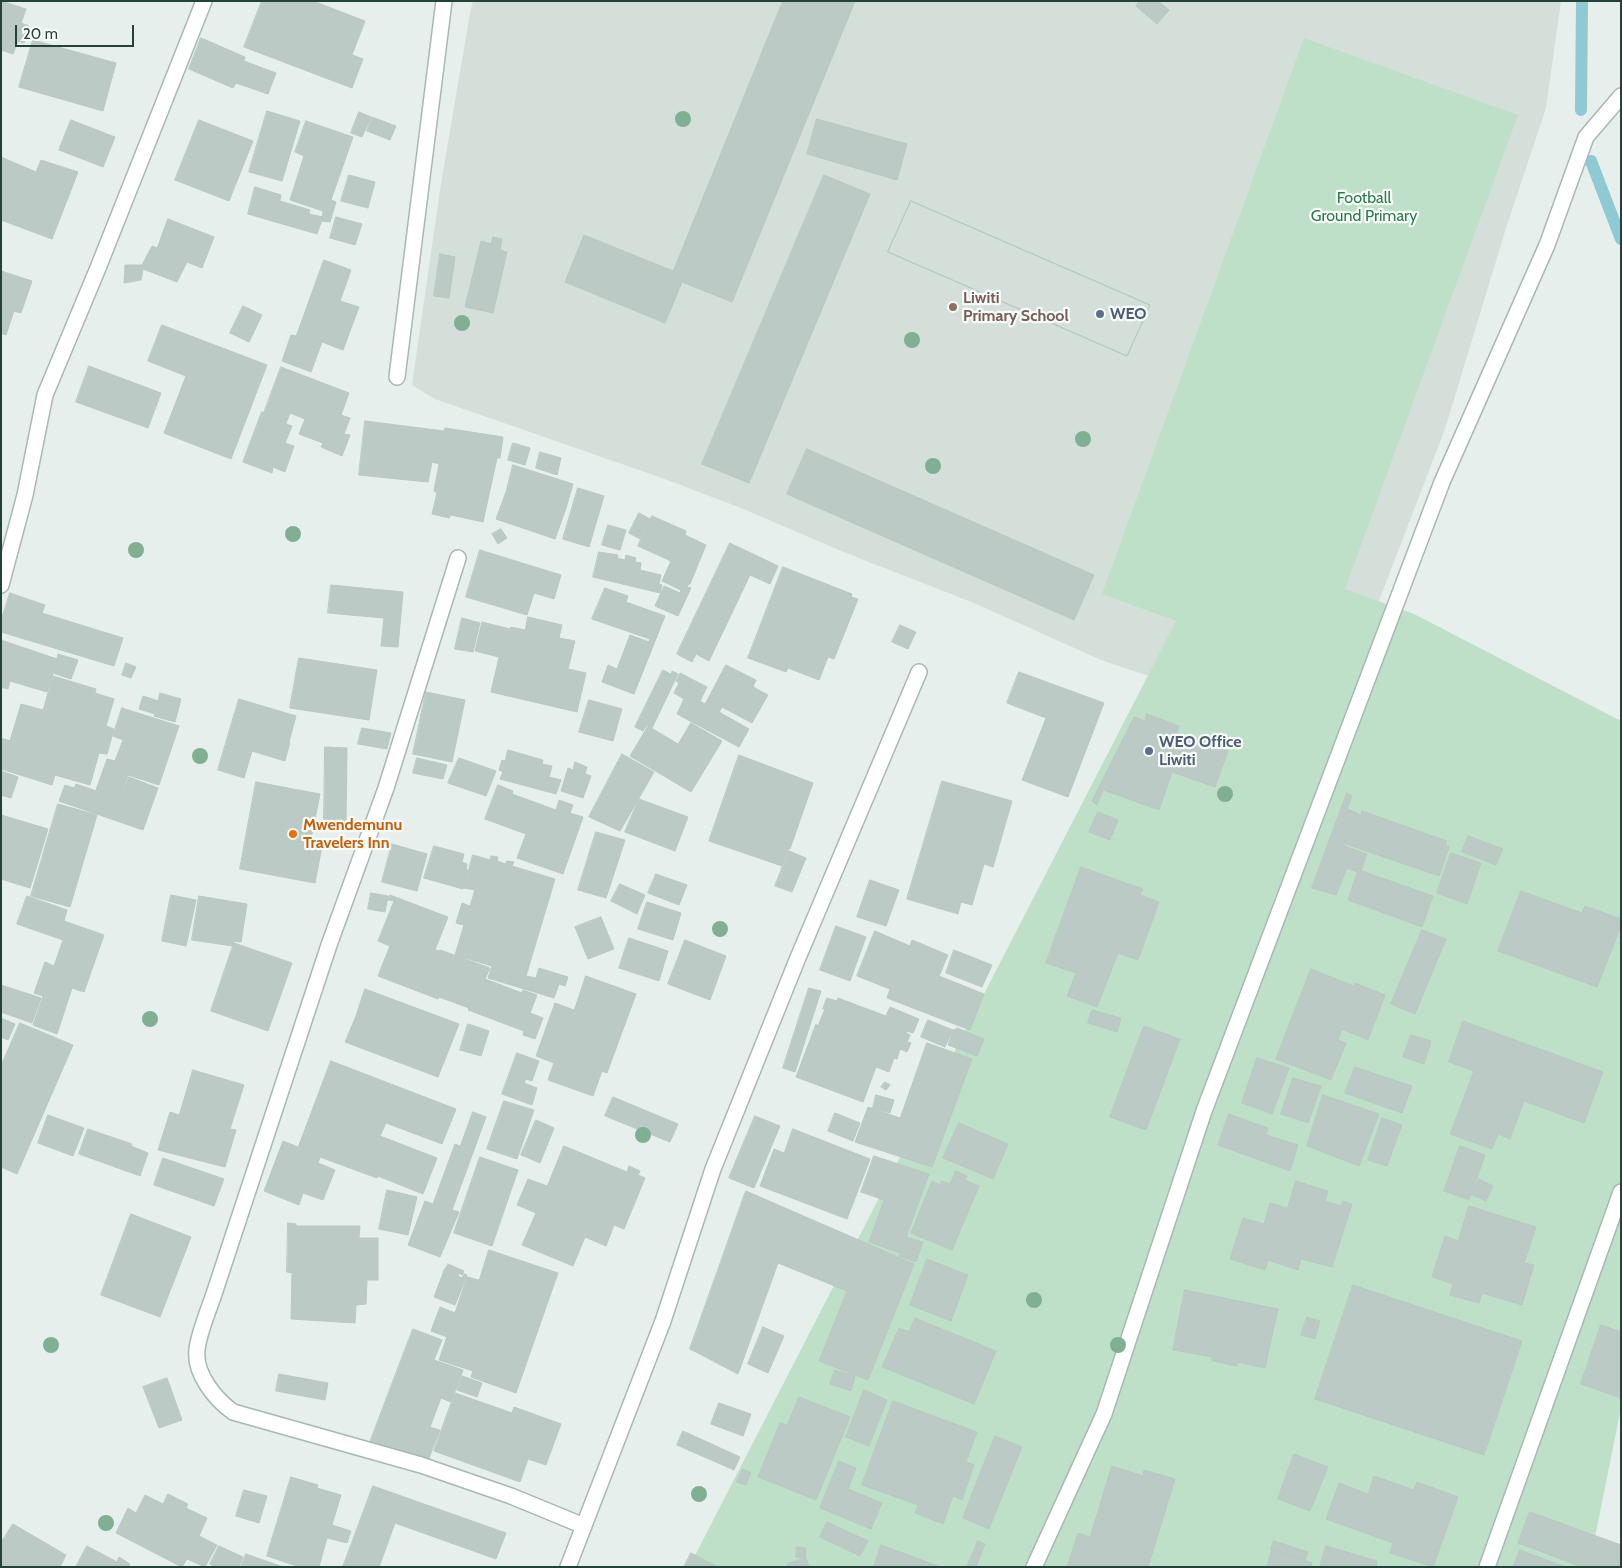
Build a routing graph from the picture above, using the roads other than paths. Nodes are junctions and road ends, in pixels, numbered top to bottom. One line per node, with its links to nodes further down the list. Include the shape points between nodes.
1 (204, 1): 6 (street, via 45,395 26,495)
2 (444, 1): 4 (street)
3 (1621, 96): 11 (street, via 1586,137 1547,245 1442,482 1204,1111 1104,1414)
4 (397, 377)
5 (458, 558): 9 (street, via 386,788 326,954 196,1350 209,1390 233,1412 421,1465 511,1496)
6 (1, 585)
7 (919, 672): 9 (street, via 713,1169 663,1321)
8 (1621, 1192): 12 (street)
9 (584, 1526): 10 (street)
10 (568, 1567)
11 (1034, 1567)
12 (1487, 1567)

